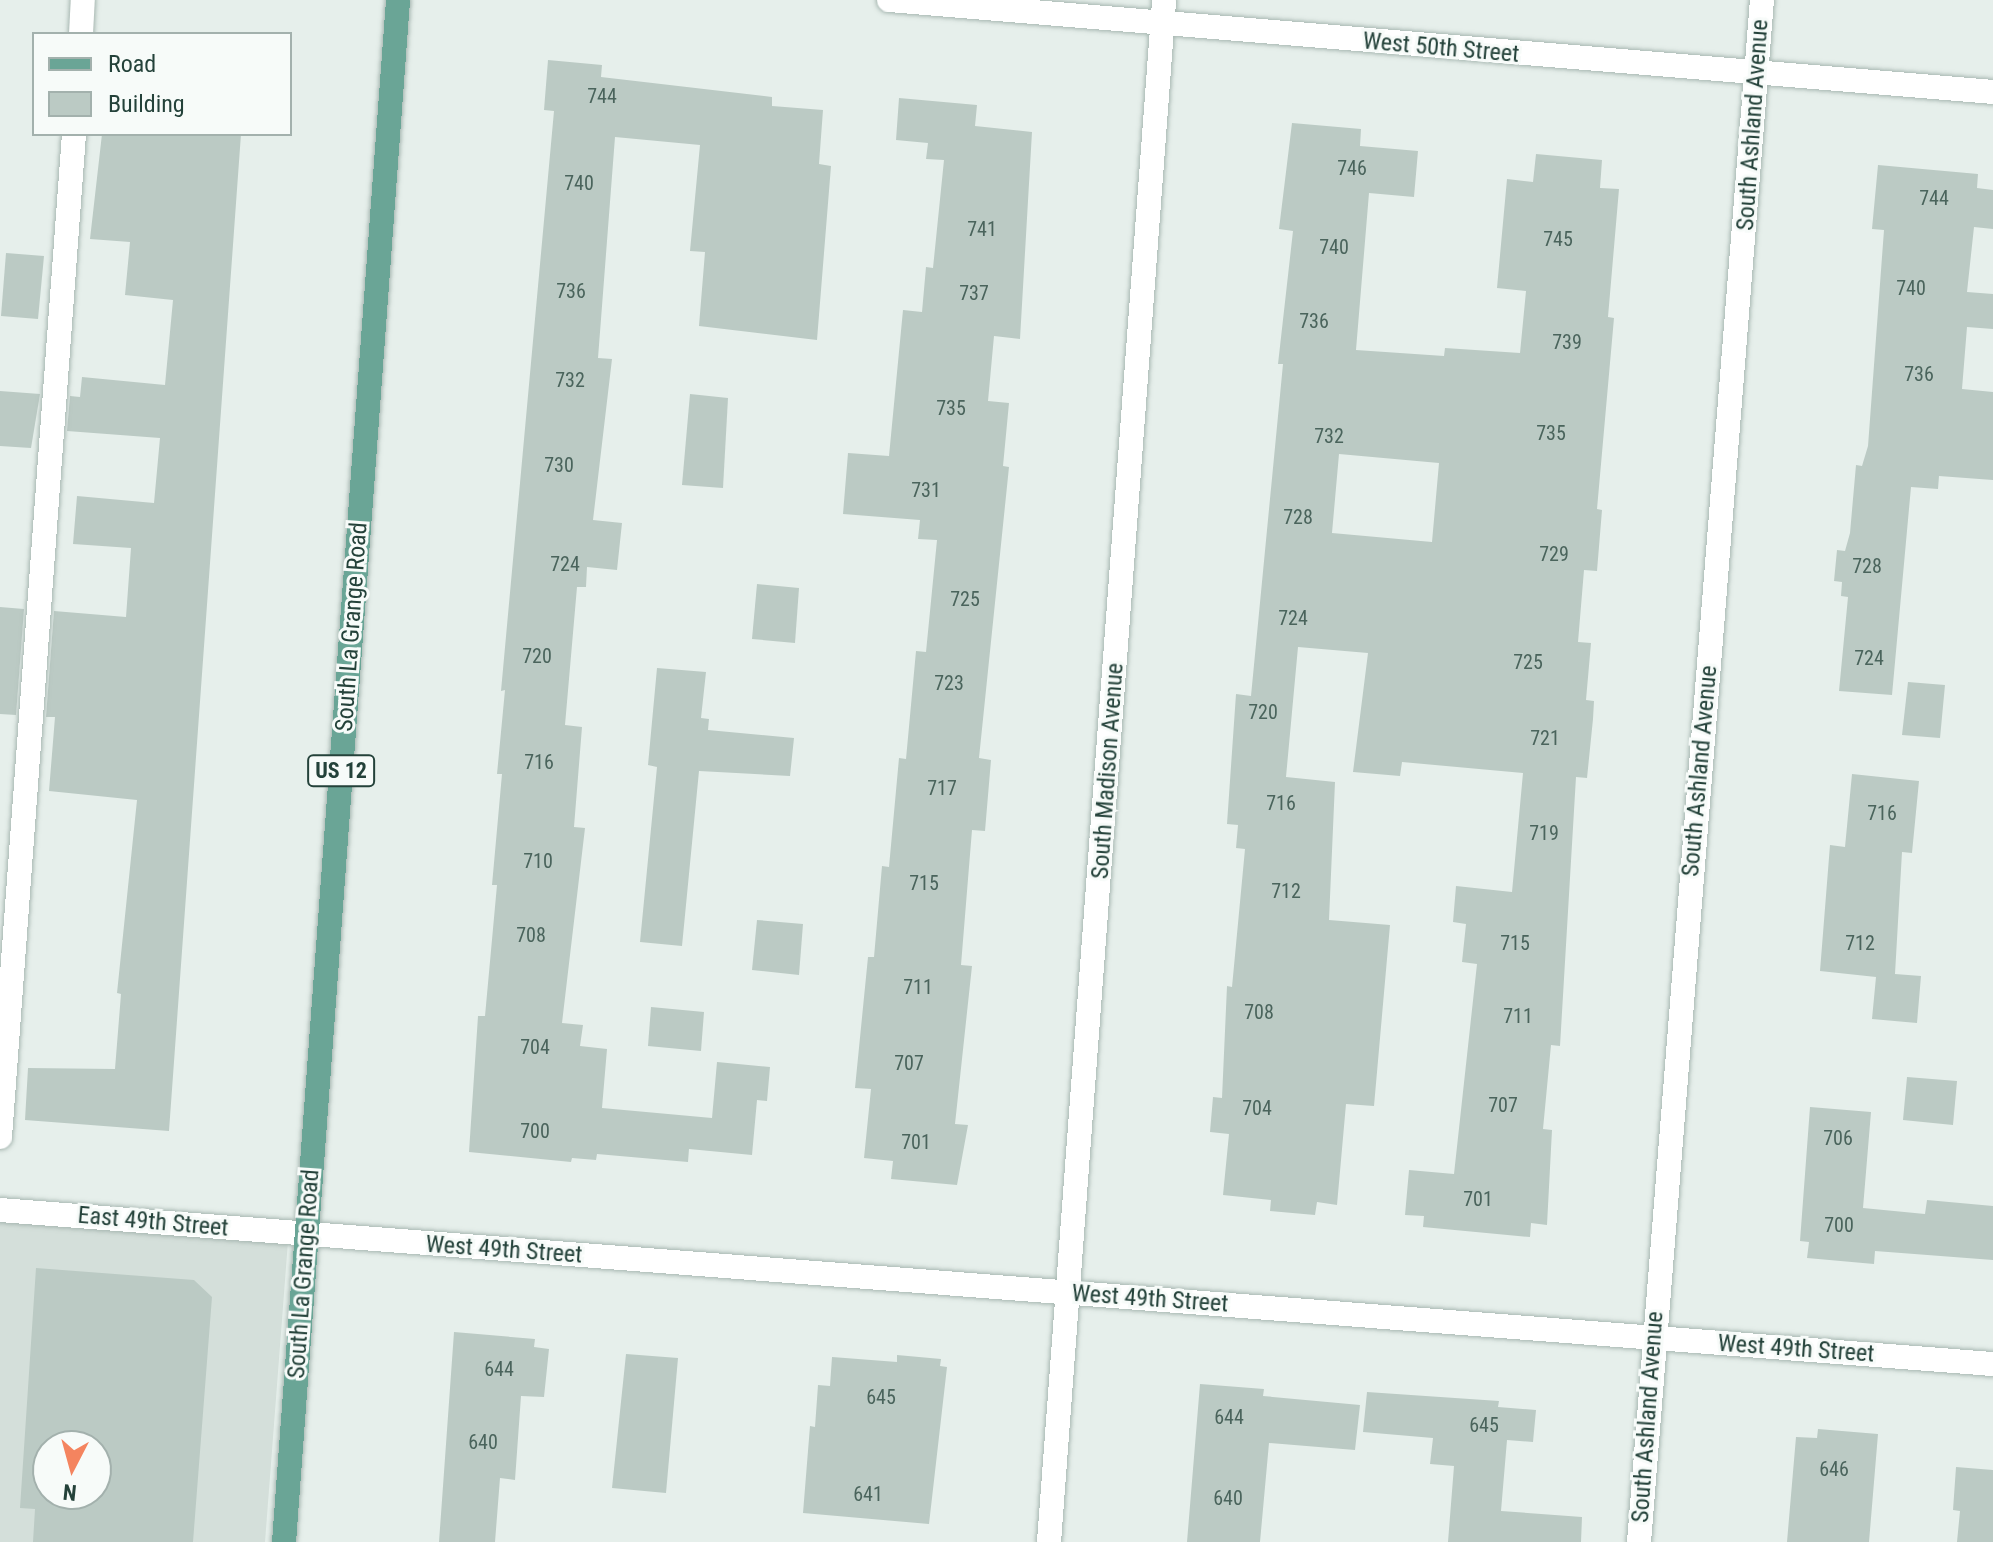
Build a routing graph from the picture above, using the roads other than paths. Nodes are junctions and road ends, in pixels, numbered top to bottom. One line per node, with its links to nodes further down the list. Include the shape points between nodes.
1 (83, 0): 6 (street)
2 (398, 0): 12 (main road, South La Grange Road / US 12)
3 (889, 0): 5 (street, West 50th Street)
4 (1762, 0): 7 (street, South Ashland Avenue)
5 (1163, 11): 7 (street, West 50th Street); 13 (street, South Madison Avenue)
6 (81, 32)
7 (1758, 76): 8 (street, West 50th Street); 14 (street, South Ashland Avenue)
8 (1993, 92)
9 (74, 136): 10 (street)
10 (0, 1137)
11 (0, 1210): 12 (street, East 49th Street)
12 (307, 1234): 13 (street, West 49th Street); 16 (main road, South La Grange Road / US 12)
13 (1070, 1293): 14 (street, West 49th Street); 17 (street, South Madison Avenue)
14 (1654, 1338): 15 (street, West 49th Street); 18 (street, South Ashland Avenue)
15 (1993, 1364)
16 (284, 1542)
17 (1049, 1542)
18 (1639, 1542)

